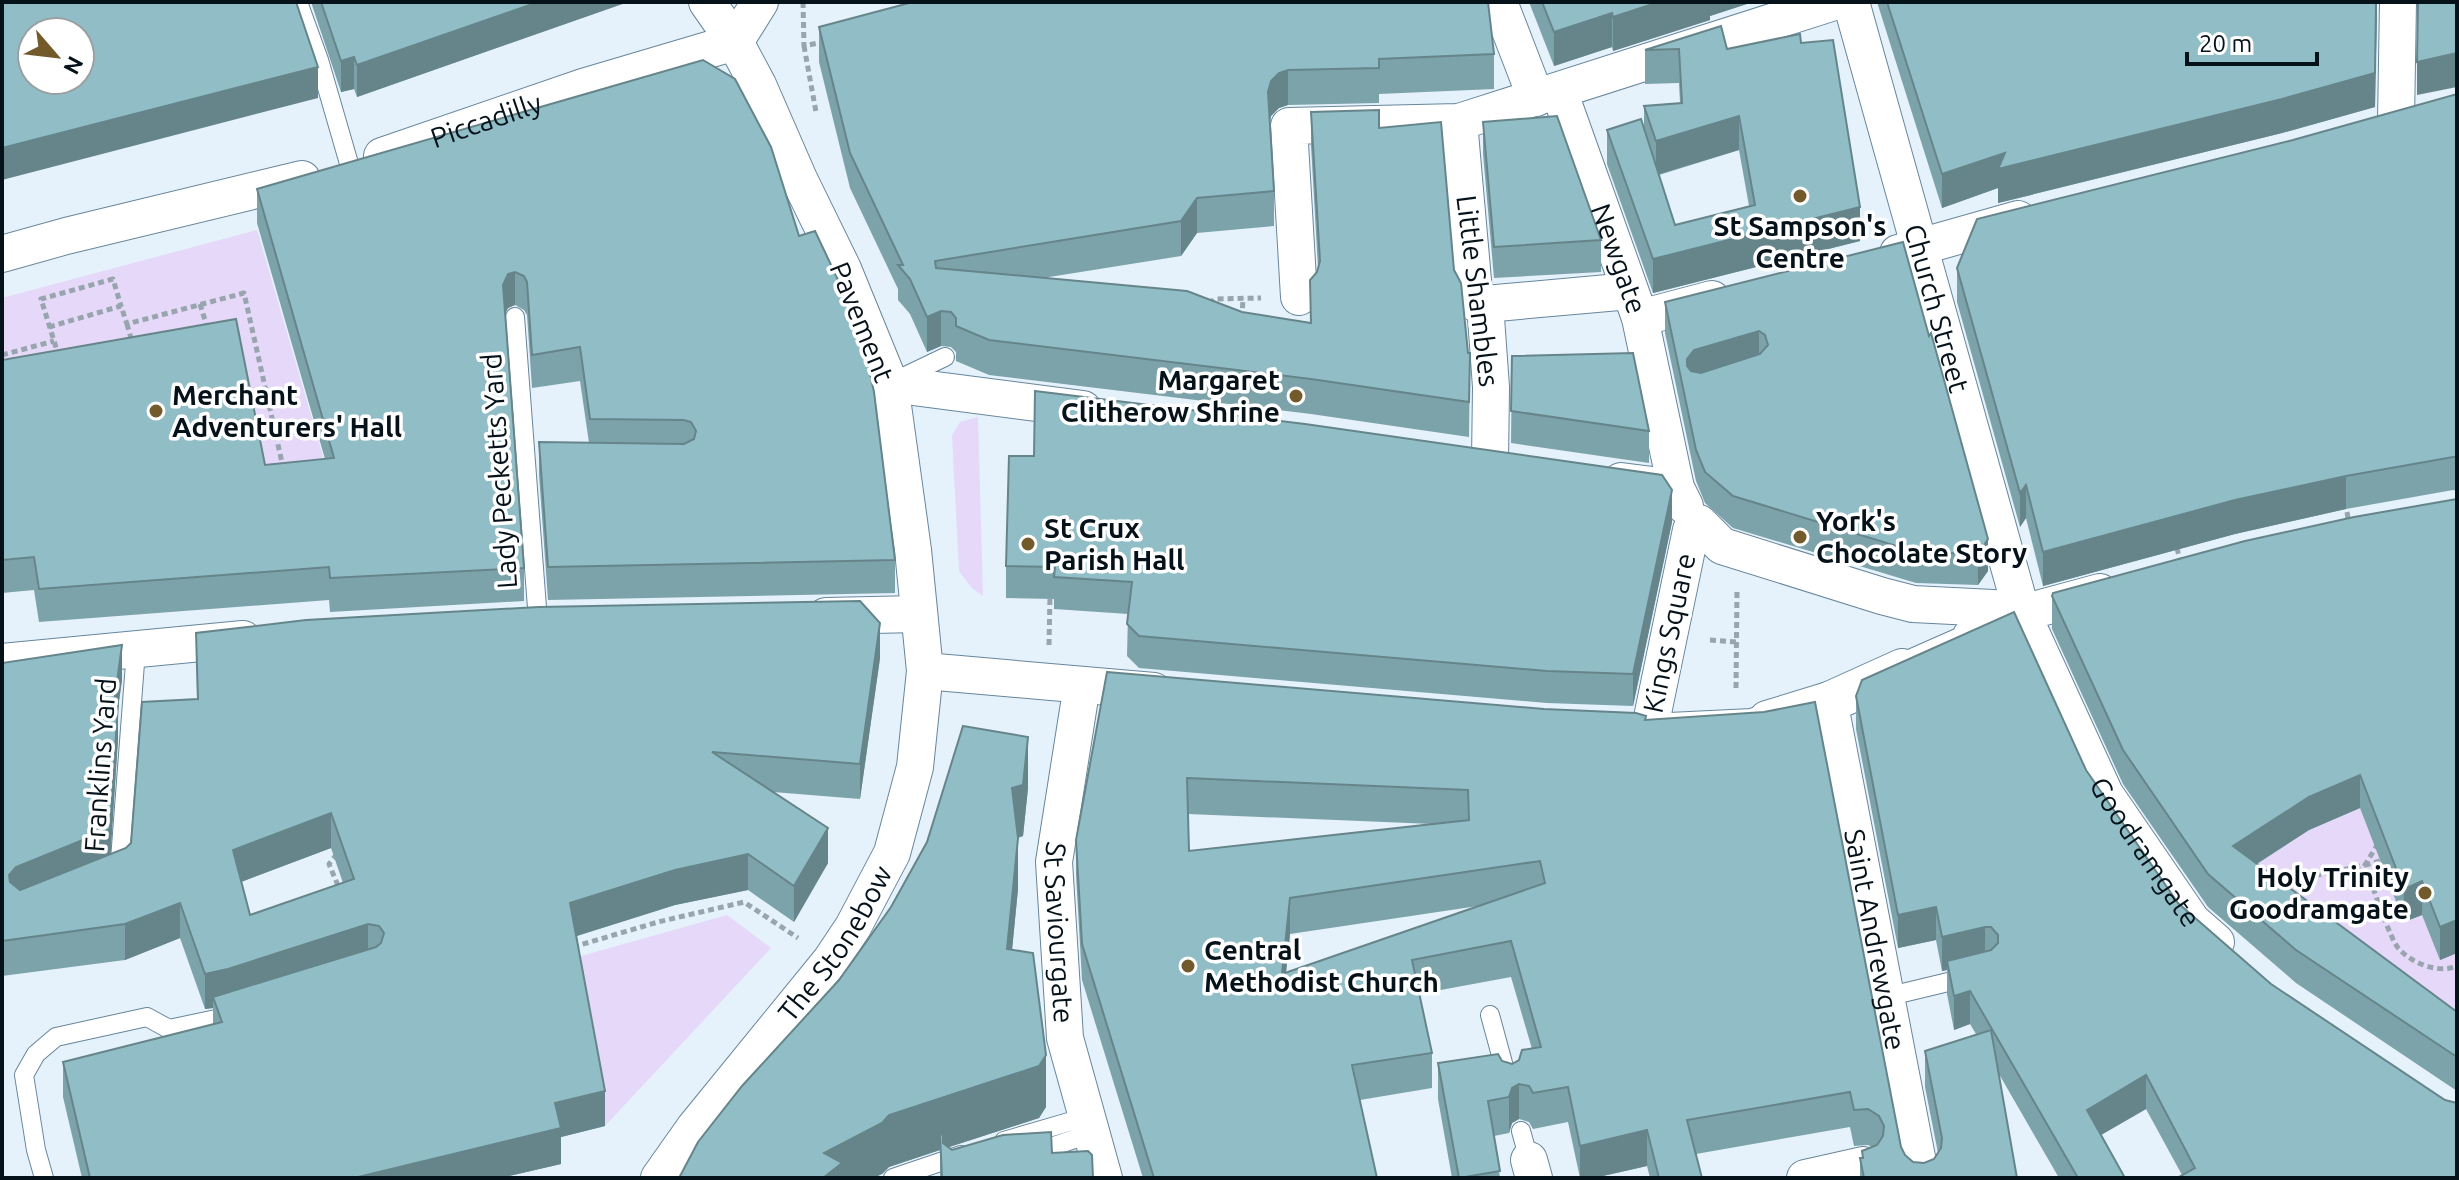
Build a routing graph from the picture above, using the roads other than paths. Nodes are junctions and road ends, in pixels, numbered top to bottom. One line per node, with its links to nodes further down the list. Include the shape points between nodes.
1 (298, 2): 12 (lane)
2 (707, 2): 8 (street, Pavement)
3 (760, 2): 8 (street)
4 (1499, 2): 9 (street, Newgate)
5 (1834, 2): 9 (street)
6 (1851, 2): 14 (street, Church Street)
7 (2398, 2): 11 (street)
8 (735, 42): 12 (street, Piccadilly, via 583,87); 23 (street, Pavement, via 843,269)
9 (1548, 95): 10 (street); 20 (street, Newgate)
10 (1459, 122): 18 (street, via 1289,126); 19 (street, Little Shambles, via 1475,303)
11 (2397, 122)
12 (350, 167): 15 (street, Piccadilly)
13 (2044, 213): 14 (street)
14 (1921, 246): 16 (street); 31 (street, Church Street)
15 (2, 254)
16 (1869, 261)
17 (1746, 291): 20 (street)
18 (1299, 297)
19 (1485, 304): 20 (street); 25 (street, Little Shambles)
20 (1635, 305): 27 (street, Newgate)
21 (515, 317): 33 (lane, Lady Pecketts Yard, via 535,463)
22 (945, 357): 23 (lane)
23 (890, 384): 24 (street); 30 (street, Pavement)
24 (1113, 412)
25 (1490, 461)
26 (1593, 476): 27 (street)
27 (1676, 488): 28 (street, Newgate)
28 (1695, 527): 31 (street, Kings Square, via 1699,523 1722,546 1882,596 1913,604 2013,609); 35 (street, via 1720,551 1882,602); 42 (street, Kings Square)
29 (2180, 558): 31 (street)
30 (918, 614): 32 (street); 38 (street, Pavement)
31 (2019, 614): 35 (street); 41 (street, Kings Square, via 2018,621); 44 (street, Goodramgate, via 2105,794 2192,921)
32 (789, 617)
33 (538, 621)
34 (276, 636): 36 (street)
35 (1943, 648): 41 (street)
36 (136, 650): 37 (street); 43 (lane, Franklins Yard, via 121,872)
37 (2, 662)
38 (925, 671): 39 (street); 54 (street, The Stonebow, via 915,767 892,853 831,960)
39 (1065, 683): 40 (street); 50 (street, St Saviourgate, via 1054,862 1065,1038)
40 (1189, 694)
41 (1830, 702): 42 (street, via 1751,723); 42 (street, Kings Square, via 1752,727 1649,732); 46 (street, Saint Andrewgate)
42 (1635, 727)
43 (106, 878)
44 (2238, 961)
45 (1987, 972): 46 (lane)
46 (1886, 997): 52 (street, Saint Andrewgate, via 1896,1048)
47 (259, 1007): 53 (lane, via 169,1029 147,1017 56,1037 36,1054 24,1075)
48 (1490, 1015): 49 (lane)
49 (1510, 1088)
50 (1088, 1126): 51 (lane); 55 (lane, via 1022,1135); 56 (street, St Saviourgate)
51 (1015, 1158)
52 (1897, 1164): 57 (street)
53 (44, 1178)
54 (659, 1178)
55 (893, 1178)
56 (1104, 1178)
57 (1805, 1178)

